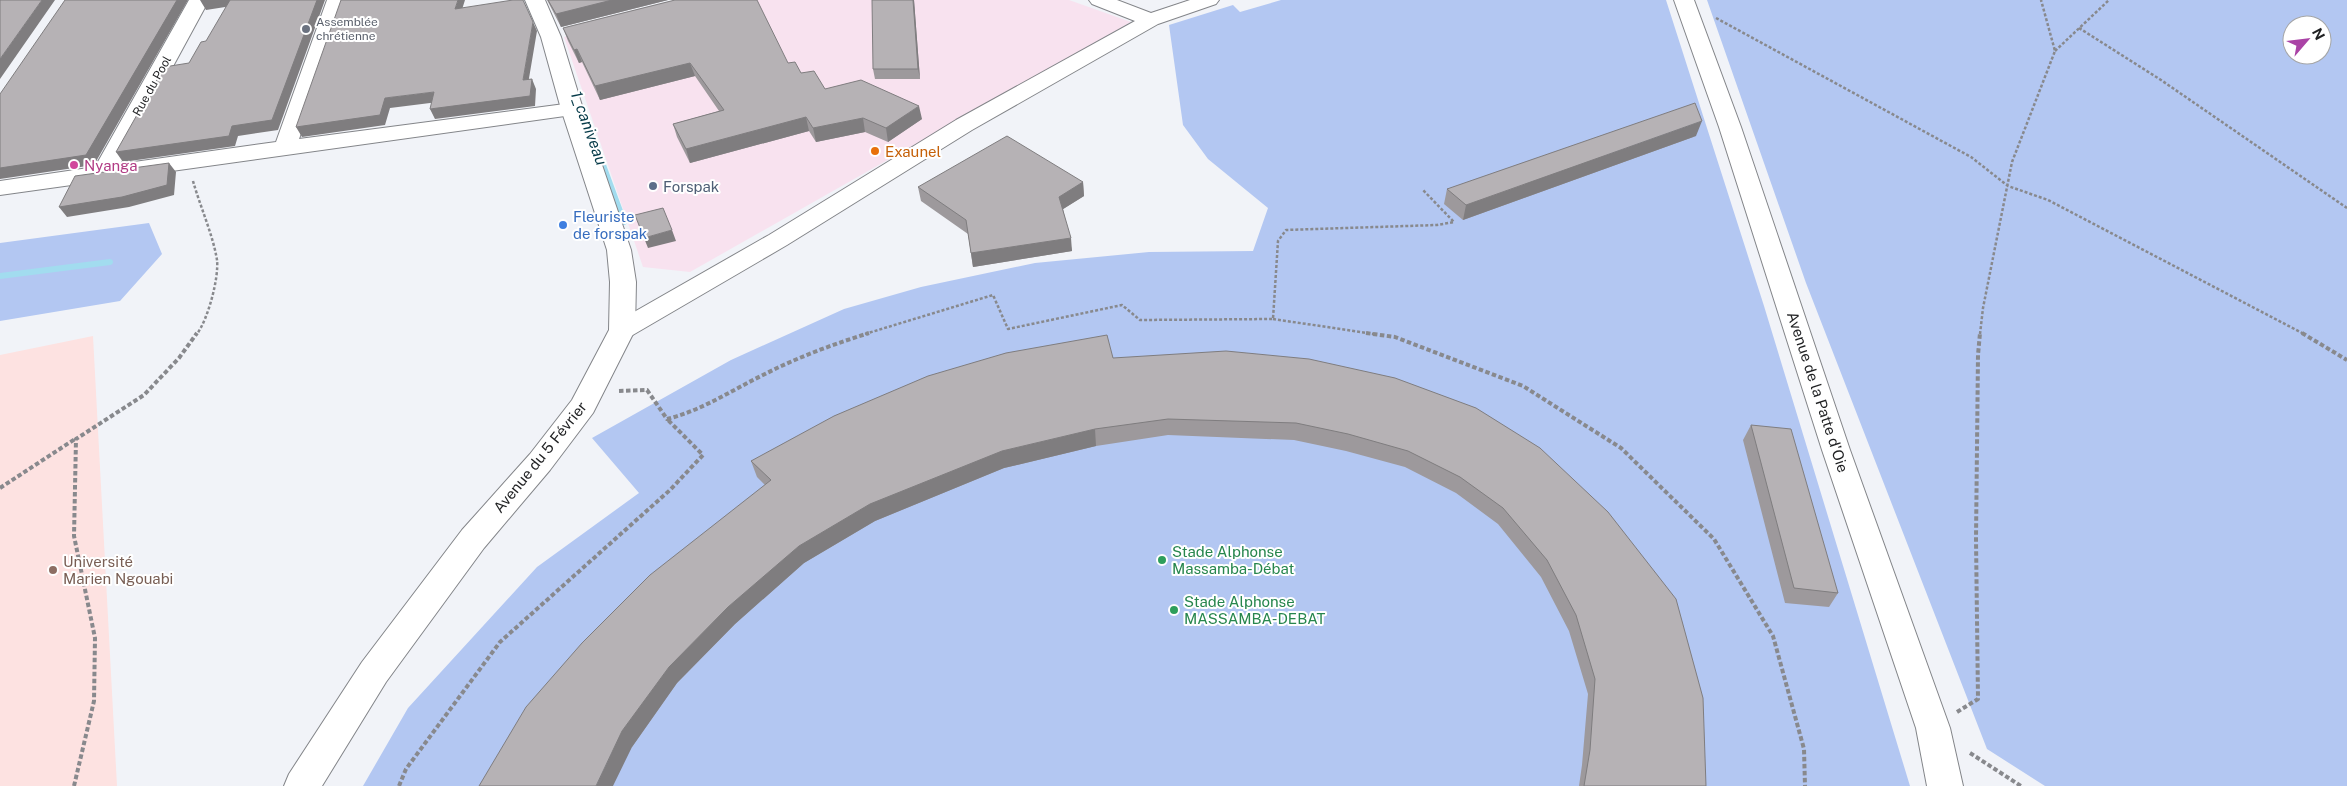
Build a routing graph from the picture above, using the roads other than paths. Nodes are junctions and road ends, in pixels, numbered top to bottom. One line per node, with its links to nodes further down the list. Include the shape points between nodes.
1 (199, 0): 10 (street, Rue du Pool)
2 (337, 0): 9 (street)
3 (535, 0): 8 (street, Avenue du 5 Février, via 558,35)
4 (1099, 0): 7 (street)
5 (1209, 0): 7 (street)
6 (1685, 0): 14 (street, Avenue de la Patte d'Oie, via 1933,728)
7 (1151, 20): 12 (street, via 964,124 778,240)
8 (572, 109): 9 (street); 12 (street, Avenue du 5 Février, via 619,250 624,282)
9 (284, 148): 10 (street)
10 (104, 172): 11 (street)
11 (0, 188)
12 (622, 330): 13 (street, Avenue du 5 Février, via 583,406 540,462 473,539 374,672)
13 (302, 786)
14 (1945, 786)

